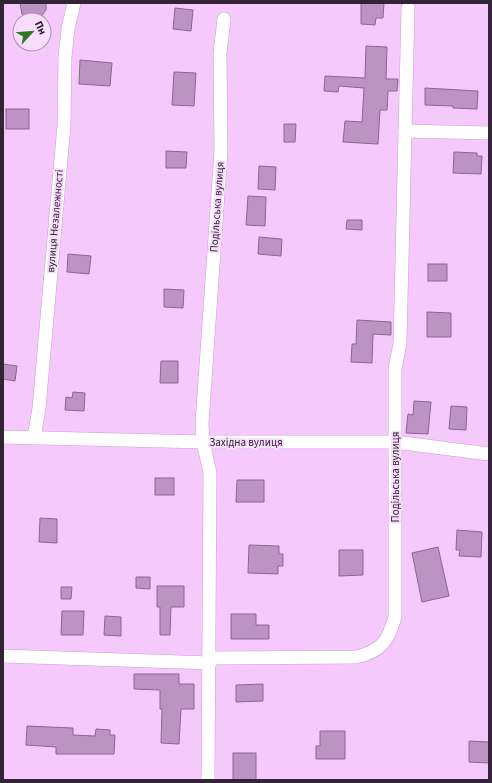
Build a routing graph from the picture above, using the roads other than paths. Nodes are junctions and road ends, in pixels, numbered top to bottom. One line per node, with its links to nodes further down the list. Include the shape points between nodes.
1 (74, 3): 7 (street, вулиця Незалежності, via 65,57 64,125 39,408)
2 (408, 8): 4 (street, Подільська вулиця)
3 (224, 19): 8 (street, Подільська вулиця, via 220,53 221,151 202,423)
4 (405, 131): 5 (street); 9 (street, Подільська вулиця, via 400,343 395,369)
5 (489, 134)
6 (3, 437): 7 (street, Західна вулиця)
7 (34, 438): 8 (street, Західна вулиця)
8 (203, 442): 9 (street, Західна вулиця); 12 (street, Подільська вулиця, via 210,473)
9 (395, 442): 10 (street, Західна вулиця); 12 (street, Подільська вулиця, via 395,617 380,648 370,654 356,657)
10 (489, 454)
11 (3, 656): 12 (street)
12 (210, 660): 13 (street, Подільська вулиця)
13 (208, 780)

